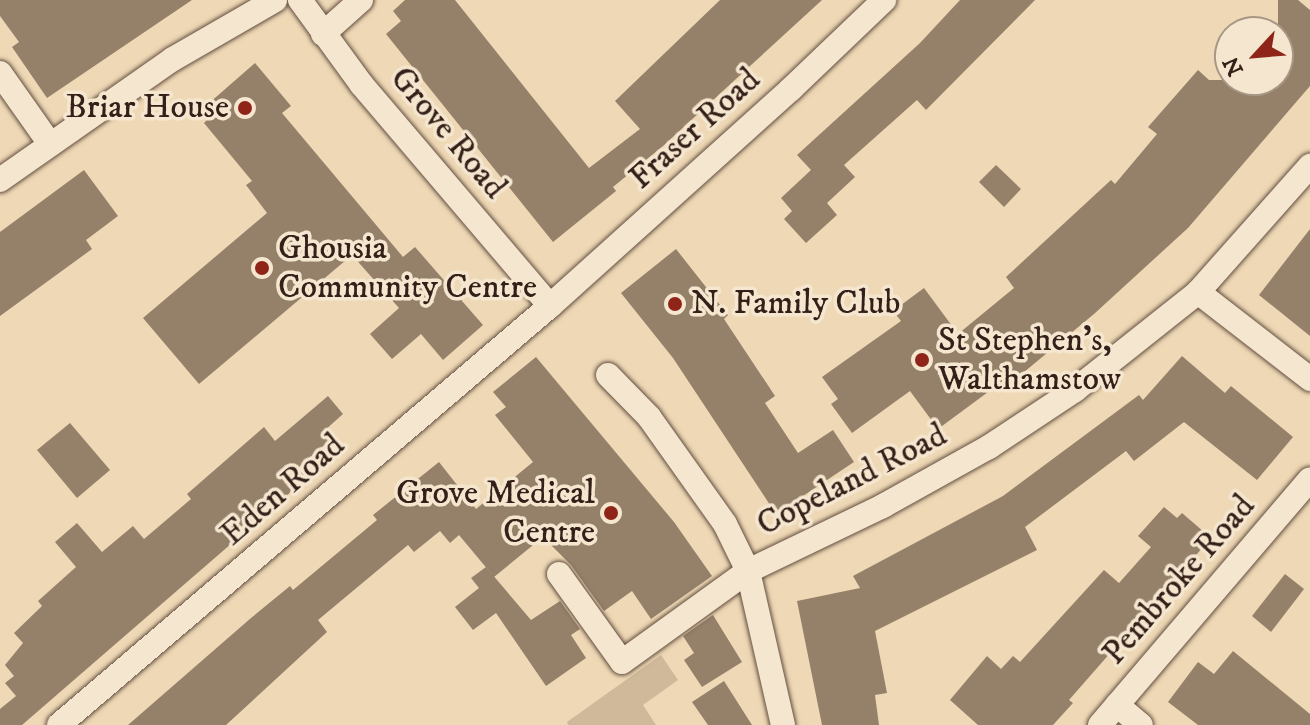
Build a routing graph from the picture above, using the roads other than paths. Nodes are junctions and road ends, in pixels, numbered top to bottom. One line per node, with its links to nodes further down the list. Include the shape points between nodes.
1 (275, 0): 7 (street, via 173,59)
2 (300, 0): 5 (street, Grove Road)
3 (361, 0): 5 (street)
4 (884, 0): 11 (street, Fraser Road)
5 (323, 34): 11 (street, Grove Road)
6 (0, 73): 7 (street)
7 (50, 144): 9 (street)
8 (1310, 166): 10 (street, Copeland Road)
9 (0, 180)
10 (1198, 292): 13 (street); 15 (street, Copeland Road, via 1075,390 989,447)
11 (550, 306): 18 (street, Eden Road)
12 (608, 375): 15 (street, via 649,417 696,479)
13 (1310, 379)
14 (1310, 479): 17 (street, Pembroke Road)
15 (748, 571): 16 (street, Copeland Road, via 622,662); 19 (street)
16 (559, 574)
17 (1117, 705): 20 (street, Pembroke Road); 21 (street)
18 (59, 725)
19 (783, 725)
20 (1100, 725)
21 (1141, 725)

